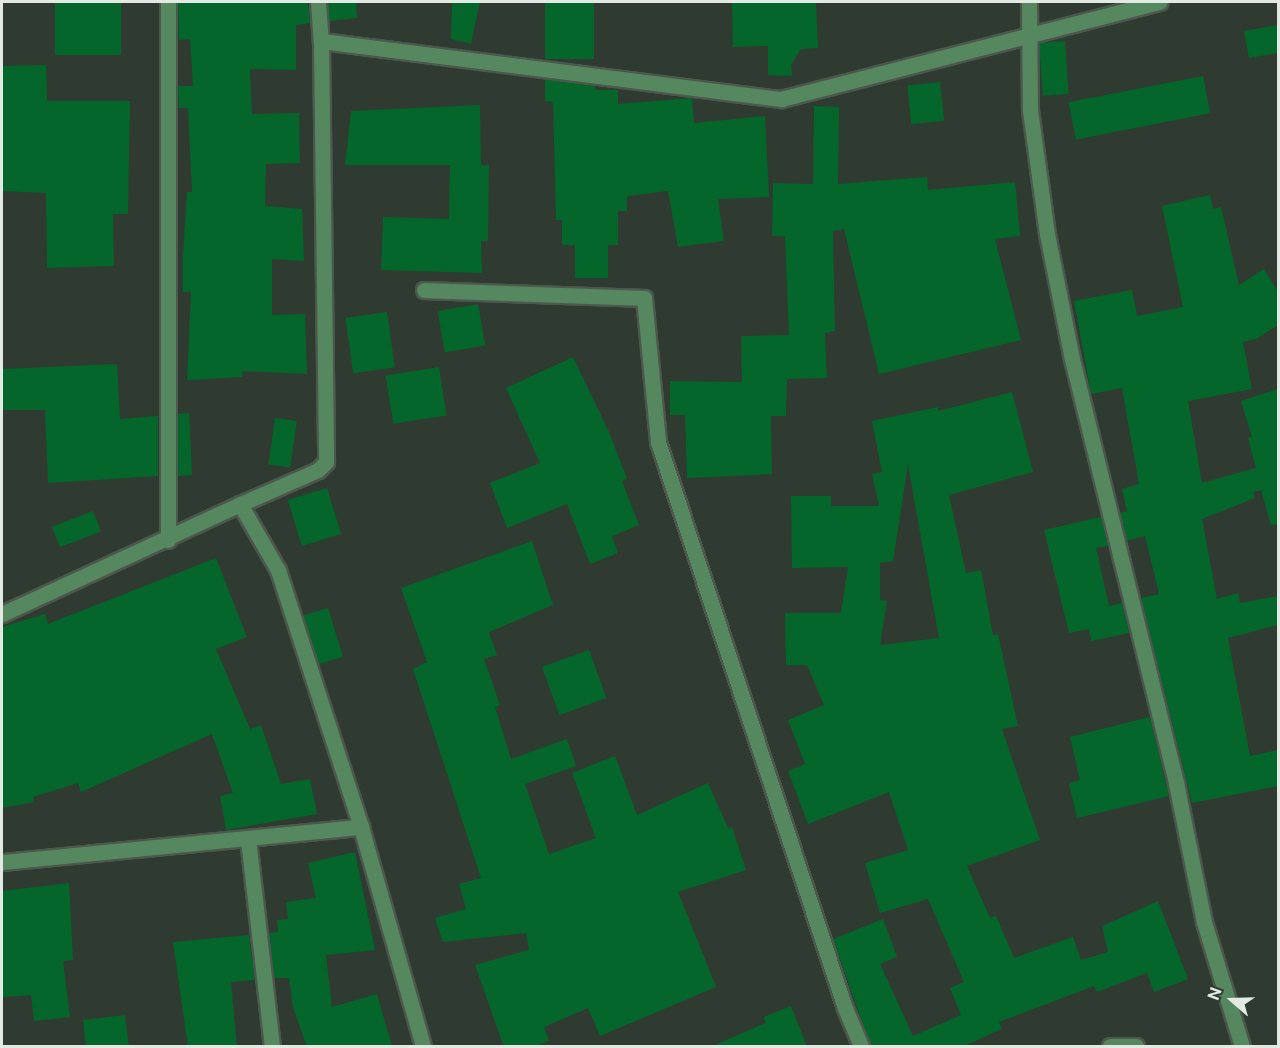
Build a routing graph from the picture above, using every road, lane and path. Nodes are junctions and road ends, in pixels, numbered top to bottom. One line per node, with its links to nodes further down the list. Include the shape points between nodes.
1 (168, 2): 9 (street)
2 (318, 2): 6 (street)
3 (1029, 2): 5 (street)
4 (1160, 2): 5 (street)
5 (1030, 36): 6 (street, via 781,99); 19 (street, via 1030,110 1047,234 1072,358 1176,783 1204,922)
6 (321, 41): 8 (street, via 326,462 318,470)
7 (424, 290): 17 (street, via 644,298 658,442)
8 (240, 504): 9 (street); 11 (street, via 278,570)
9 (168, 540): 10 (street)
10 (2, 614)
11 (361, 827): 12 (street); 16 (street)
12 (248, 839): 13 (street); 15 (street)
13 (2, 862)
14 (1114, 1046): 18 (street)
15 (272, 1047)
16 (423, 1047)
17 (861, 1047)
18 (1136, 1047)
19 (1242, 1047)

